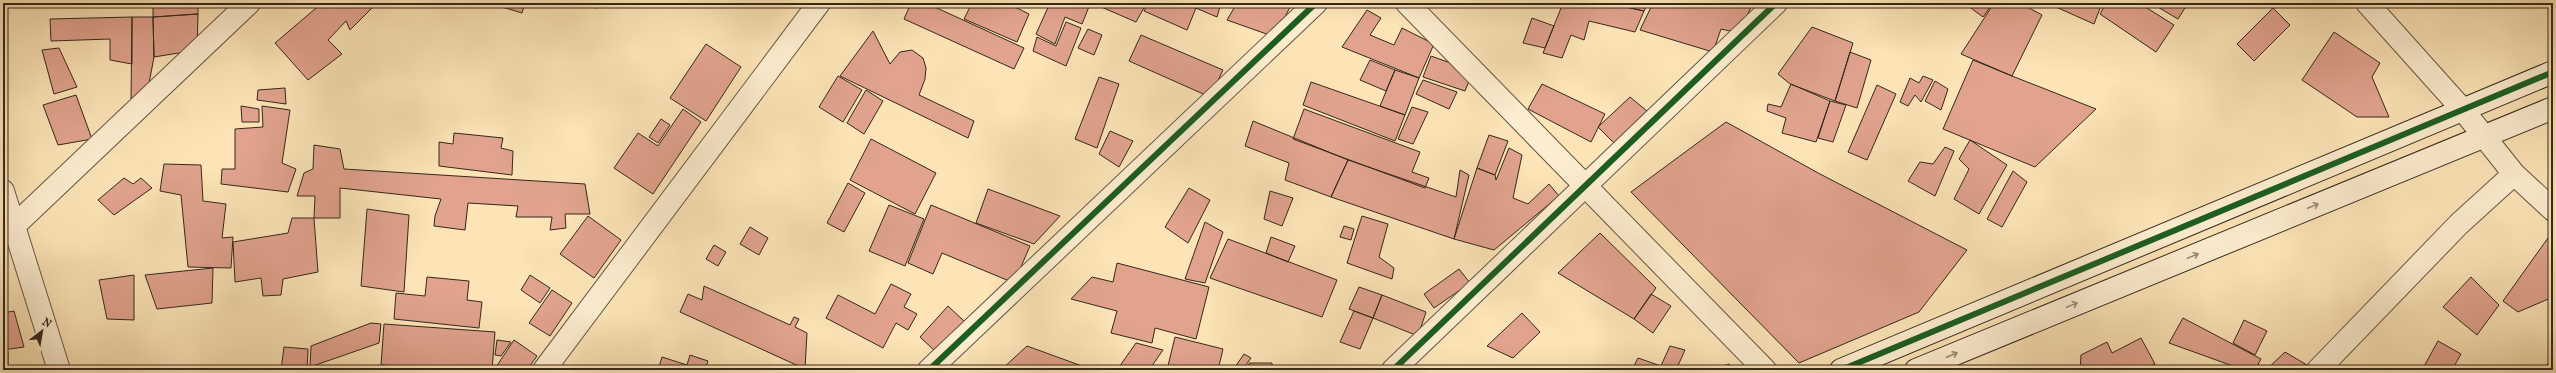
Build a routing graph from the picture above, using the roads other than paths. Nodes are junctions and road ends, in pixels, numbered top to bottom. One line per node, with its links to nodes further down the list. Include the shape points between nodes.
1 (249, 3): 15 (street)
2 (819, 3): 17 (street)
3 (1316, 3): 18 (street)
4 (1407, 3): 12 (street)
5 (1776, 3): 12 (street)
6 (2367, 3): 9 (street)
7 (2553, 72): 9 (street)
8 (2553, 108): 10 (street)
9 (2463, 110): 10 (street); 21 (street)
10 (2484, 136): 11 (street); 22 (street, one-way to 10)
11 (2514, 174): 14 (street); 23 (street, via 2459,224)
12 (1586, 187): 19 (street); 20 (street)
13 (3, 191): 15 (street)
14 (2553, 210)
15 (14, 226): 16 (street)
16 (59, 370)
17 (544, 370)
18 (929, 370)
19 (1393, 370)
20 (1765, 370)
21 (1841, 370)
22 (1916, 370)
23 (2318, 370)

